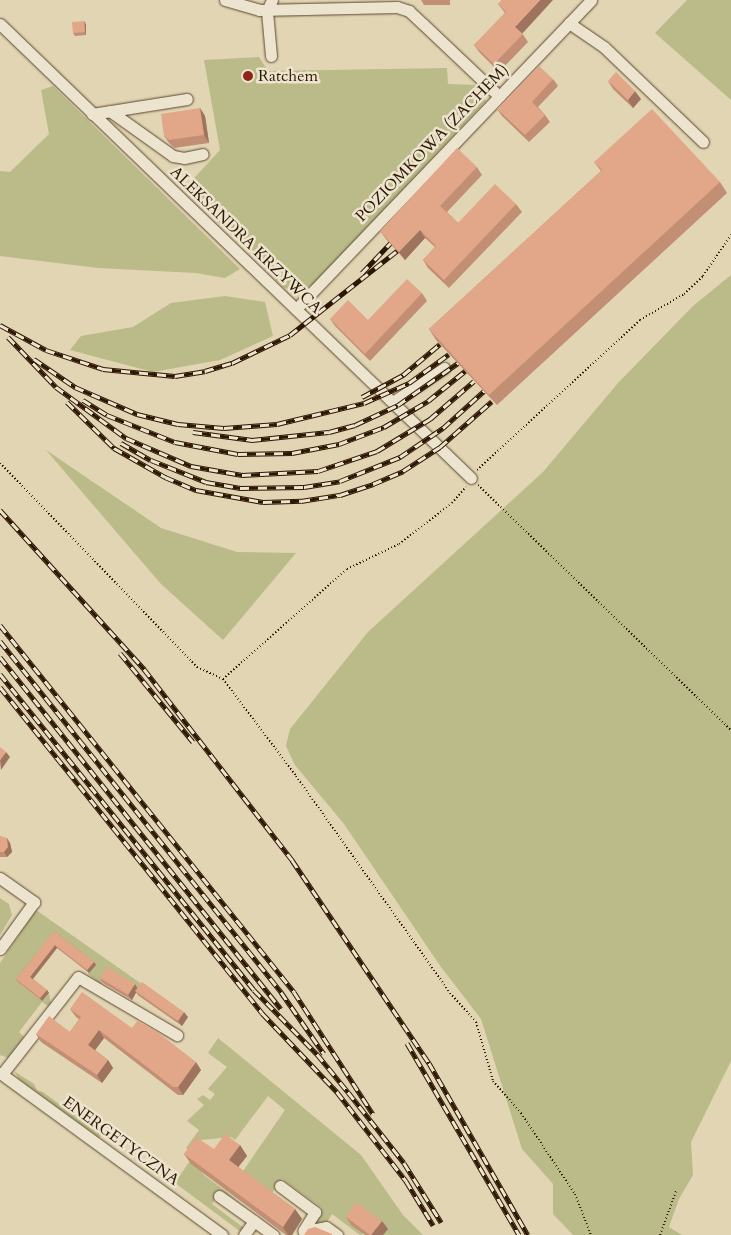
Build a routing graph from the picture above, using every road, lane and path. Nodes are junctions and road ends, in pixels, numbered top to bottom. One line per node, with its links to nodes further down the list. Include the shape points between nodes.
1 (225, 0): 3 (street)
2 (591, 0): 4 (street, POZIOMKOWA (ZACHEM))
3 (269, 5): 6 (street); 7 (street, via 403,9 424,24)
4 (569, 23): 7 (street, POZIOMKOWA (ZACHEM)); 11 (street, via 604,47)
5 (0, 24): 10 (street, ALEKSANDRA KRZYWCA)
6 (271, 56)
7 (499, 96): 14 (street, POZIOMKOWA (ZACHEM))
8 (186, 99): 9 (street)
9 (110, 111): 10 (street); 12 (street, via 173,156 184,158)
10 (92, 114): 14 (street, ALEKSANDRA KRZYWCA)
11 (703, 142)
12 (203, 154)
13 (731, 235): 18 (path, via 696,282 661,309 640,320 482,462)
14 (296, 309): 16 (street, ALEKSANDRA KRZYWCA)
15 (444, 368): 16 (street)
16 (394, 401): 18 (street, ALEKSANDRA KRZYWCA)
17 (0, 463): 19 (path, via 197,667)
18 (471, 478): 19 (path, via 452,503 399,544 347,569); 20 (path)
19 (223, 679): 34 (path, via 450,993 476,1022 494,1081 521,1113 575,1194)
20 (731, 730)
21 (0, 878): 22 (street, via 34,902)
22 (0, 949)
23 (177, 1035): 24 (street, via 78,977)
24 (1, 1073): 30 (street, ENERGETYCZNA)
25 (280, 1186): 29 (street, via 315,1212)
26 (676, 1191): 35 (path)
27 (220, 1196): 28 (street)
28 (254, 1221): 31 (street); 32 (street)
29 (302, 1233): 33 (street, via 326,1227)
30 (222, 1235)
31 (244, 1235)
32 (273, 1235)
33 (336, 1235)
34 (591, 1235)
35 (660, 1235)

